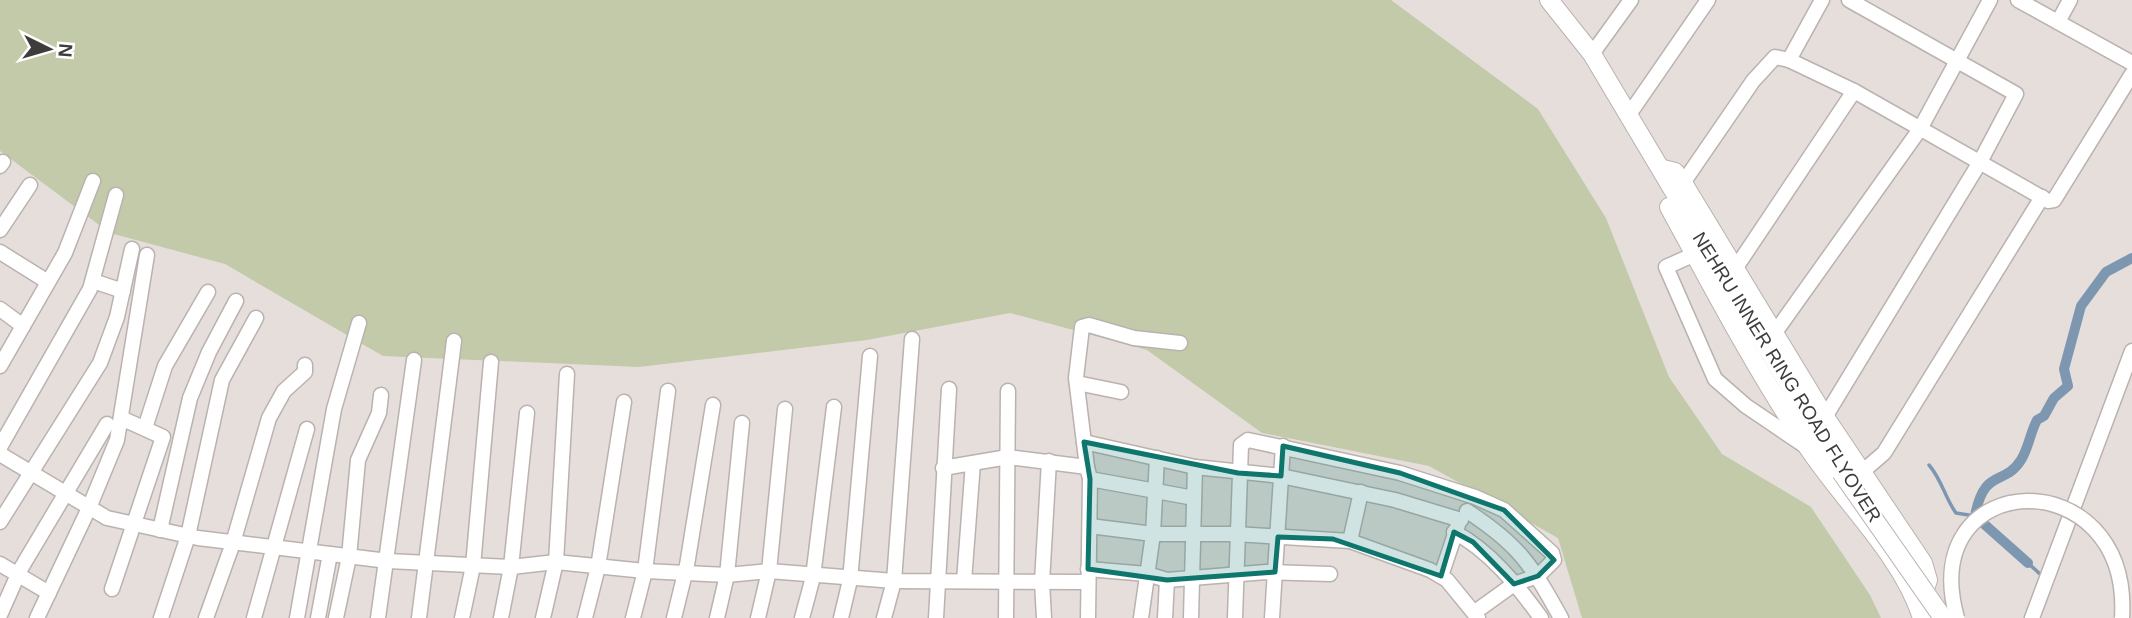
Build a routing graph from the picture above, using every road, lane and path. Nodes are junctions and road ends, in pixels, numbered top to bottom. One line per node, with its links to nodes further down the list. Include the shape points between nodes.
1 (1549, 0): 10 (main road)
2 (1631, 0): 10 (street)
3 (1708, 0): 16 (street)
4 (1822, 0): 11 (street)
5 (1849, 0): 12 (street)
6 (1990, 0): 12 (street)
7 (2018, 0): 9 (street)
8 (2070, 0): 9 (street)
9 (2058, 22): 13 (street)
10 (1592, 54): 16 (main road)
11 (1789, 60): 15 (street); 22 (street, via 1775,57 1753,81)
12 (1958, 61): 17 (street); 18 (street, via 2016,94)
13 (2132, 63)
14 (2132, 74): 24 (street, via 2058,196 2048,201)
15 (1854, 91): 17 (street); 30 (street)
16 (1628, 116): 19 (main road)
17 (1920, 129): 18 (street); 40 (street)
18 (1980, 162): 24 (street); 62 (street)
19 (1660, 168): 22 (main road, via 1675,172); 28 (main road, via 1656,183)
20 (93, 181): 32 (street, via 65,253)
21 (30, 185): 25 (street)
22 (1677, 185): 30 (main road); 170 (main road, NEHRU INNER RING ROAD FLYOVER, bridge, via 1841,472)
23 (117, 195): 31 (street)
24 (2042, 197): 78 (street, via 1884,453)
25 (0, 230)
26 (132, 249): 33 (street)
27 (0, 252): 32 (street)
28 (1695, 254): 70 (main road); 70 (street, via 1666,267 1715,379 1746,407)
29 (147, 255): 63 (street)
30 (1735, 269): 40 (main road)
31 (93, 281): 33 (street); 69 (street)
32 (48, 282): 39 (street)
33 (123, 291): 81 (street, via 100,363)
34 (208, 292): 65 (street, via 165,366)
35 (236, 301): 93 (street, via 190,398)
36 (0, 309): 39 (street)
37 (256, 318): 97 (street, via 222,380)
38 (359, 323): 102 (street, via 334,409)
39 (23, 326): 46 (street)
40 (1774, 334): 62 (main road)
41 (912, 338): 128 (street)
42 (454, 341): 108 (street)
43 (1180, 343): 51 (street, via 1134,338 1085,325 1079,331)
44 (2132, 351): 172 (street)
45 (870, 356): 126 (street)
46 (2, 358)
47 (414, 360): 105 (street)
48 (491, 362): 109 (street)
49 (305, 365): 100 (street, via 305,372 284,391 269,418)
50 (567, 374): 106 (street)
51 (1077, 383): 55 (street); 67 (street)
52 (949, 390): 77 (street)
53 (668, 391): 112 (street)
54 (1008, 391): 72 (street)
55 (1121, 392)
56 (381, 395): 104 (street, via 379,413 358,460)
57 (624, 402): 111 (street)
58 (713, 405): 115 (street)
59 (834, 407): 124 (street)
60 (785, 410): 113 (street)
61 (527, 413): 110 (street)
62 (1825, 417): 78 (main road)
63 (114, 421): 65 (street); 85 (street); 88 (street, via 117,440)
64 (742, 423): 119 (street)
65 (145, 428): 91 (street, via 163,437)
66 (307, 429): 101 (street)
67 (1084, 442): 73 (street); 79 (street)
68 (1283, 446): 80 (street, via 1244,442); 82 (street); 86 (street, via 1400,473)
69 (0, 447)
70 (1808, 448): 136 (main road, via 1906,581)
71 (0, 454): 81 (street)
72 (1008, 457): 74 (street); 75 (street); 131 (street)
73 (1157, 458): 76 (street); 83 (street)
74 (1049, 461): 79 (street); 132 (street)
75 (973, 463): 77 (street); 130 (street)
76 (1195, 467): 80 (street); 87 (street)
77 (943, 468): 129 (street)
78 (1862, 472): 136 (main road, via 1923,563 1928,580)
79 (1088, 473): 83 (street); 92 (street)
80 (1238, 473): 82 (street); 96 (street)
81 (30, 474): 85 (street); 90 (street)
82 (1282, 475): 84 (street); 98 (street)
83 (1157, 492): 87 (street); 94 (street)
84 (1361, 492): 89 (street); 99 (street)
85 (63, 494): 88 (street); 118 (street)
86 (1475, 497): 89 (street); 123 (street, via 1504,510 1552,553 1551,566)
87 (1194, 498): 95 (street)
88 (89, 508): 91 (street, via 107,518); 135 (street)
89 (1460, 521): 122 (street); 123 (street, via 1513,543); 133 (street, via 1473,542)
90 (0, 522)
91 (132, 523): 93 (street); 134 (street)
92 (1090, 526): 94 (street); 120 (street)
93 (160, 530): 97 (street)
94 (1153, 534): 95 (street); 116 (street)
95 (1194, 534): 96 (street); 125 (street)
96 (1235, 534): 98 (street); 121 (street)
97 (188, 536): 100 (street); 140 (street)
98 (1278, 537): 99 (street); 114 (street)
99 (1350, 541): 122 (street)
100 (233, 542): 101 (street); 141 (street)
101 (276, 548): 102 (street); 142 (street)
102 (311, 552): 103 (street); 143 (street)
103 (330, 554): 104 (street); 144 (street)
104 (349, 557): 105 (street); 145 (street)
105 (388, 561): 108 (street); 146 (street)
106 (556, 562): 110 (street); 111 (street); 150 (street)
107 (0, 564): 118 (street)
108 (429, 564): 109 (street); 147 (street)
109 (473, 566): 110 (street); 148 (street)
110 (511, 567): 149 (street)
111 (598, 567): 112 (street); 151 (street)
112 (645, 571): 115 (street); 152 (street)
113 (769, 571): 119 (street); 124 (street); 155 (street)
114 (1275, 572): 117 (street); 121 (street); 167 (street)
115 (685, 573): 119 (street); 153 (street)
116 (1147, 574): 120 (street); 127 (street); 163 (street)
117 (1331, 574)
118 (18, 575): 135 (street); 137 (street)
119 (727, 575): 154 (street)
120 (1087, 575): 132 (street); 162 (street)
121 (1236, 575): 125 (street); 166 (street)
122 (1441, 576): 138 (street)
123 (1538, 576): 133 (street); 169 (street)
124 (813, 577): 126 (street); 156 (street)
125 (1193, 579): 127 (street); 165 (street)
126 (850, 580): 128 (street); 157 (street)
127 (1167, 580): 164 (street)
128 (894, 581): 129 (street); 158 (street)
129 (936, 582): 130 (street); 159 (street)
130 (964, 582): 131 (street)
131 (1004, 582): 132 (street); 160 (street)
132 (1042, 582): 161 (street)
133 (1514, 584): 138 (street); 168 (street)
134 (112, 589)
135 (48, 593): 139 (street)
136 (1920, 612)
137 (0, 615)
138 (1477, 615)
139 (37, 618)
140 (161, 618)
141 (206, 618)
142 (254, 618)
143 (297, 618)
144 (318, 618)
145 (336, 618)
146 (378, 618)
147 (419, 618)
148 (461, 618)
149 (501, 618)
150 (543, 618)
151 (585, 618)
152 (633, 618)
153 (674, 618)
154 (717, 618)
155 (758, 618)
156 (802, 618)
157 (841, 618)
158 (884, 618)
159 (936, 618)
160 (1006, 618)
161 (1044, 618)
162 (1088, 618)
163 (1141, 618)
164 (1165, 618)
165 (1191, 618)
166 (1234, 618)
167 (1272, 618)
168 (1541, 618)
169 (1561, 618)
170 (1943, 618)
171 (1957, 618): 173 (street, bridge, via 1952,579 1964,542 2000,509 2041,499 2080,508 2113,539 2127,585)
172 (2032, 618)
173 (2122, 618)

